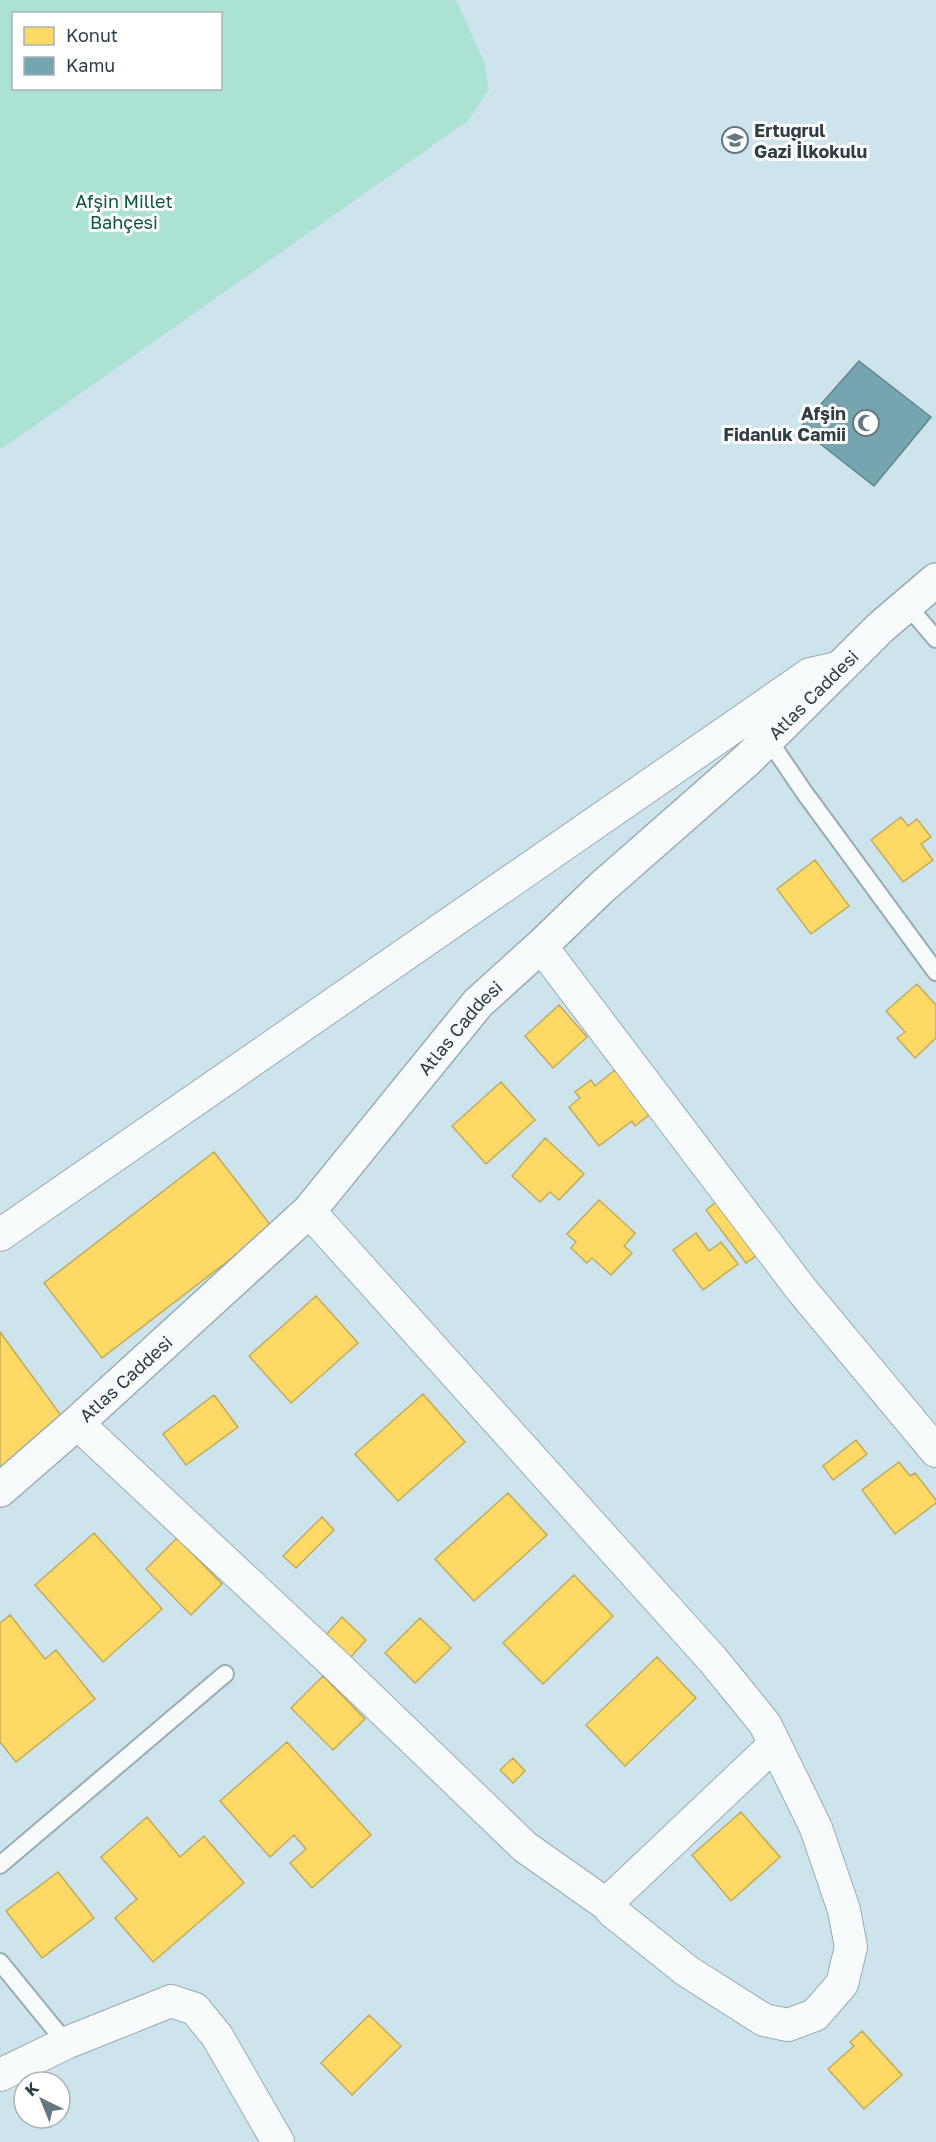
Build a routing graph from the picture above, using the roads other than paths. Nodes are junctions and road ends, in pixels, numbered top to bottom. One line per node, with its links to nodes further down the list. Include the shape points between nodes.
1 (936, 580): 2 (street, Atlas Caddesi)
2 (907, 605): 3 (lane); 4 (street, Atlas Caddesi)
3 (936, 639)
4 (841, 667): 5 (street, Atlas Caddesi); 9 (street, via 810,674)
5 (768, 739): 6 (street, Atlas Caddesi); 7 (lane)
6 (541, 946): 8 (street, Atlas Caddesi, via 478,1003); 11 (street, via 801,1289)
7 (936, 972)
8 (309, 1211): 10 (street, Atlas Caddesi); 14 (street, via 713,1660 765,1724)
9 (0, 1235)
10 (77, 1423): 12 (street, Atlas Caddesi); 16 (street, via 525,1847)
11 (936, 1451)
12 (0, 1490)
13 (225, 1674): 15 (lane)
14 (775, 1744): 16 (street); 16 (street, via 816,1828 844,1910 851,1947 842,1984 815,2015 788,2025 764,2019 687,1971)
15 (0, 1865)
16 (606, 1904)
17 (0, 1962): 18 (lane)
18 (66, 2043): 19 (street); 20 (street, via 171,2001 195,2009 217,2036)
19 (0, 2075)
20 (278, 2142)

